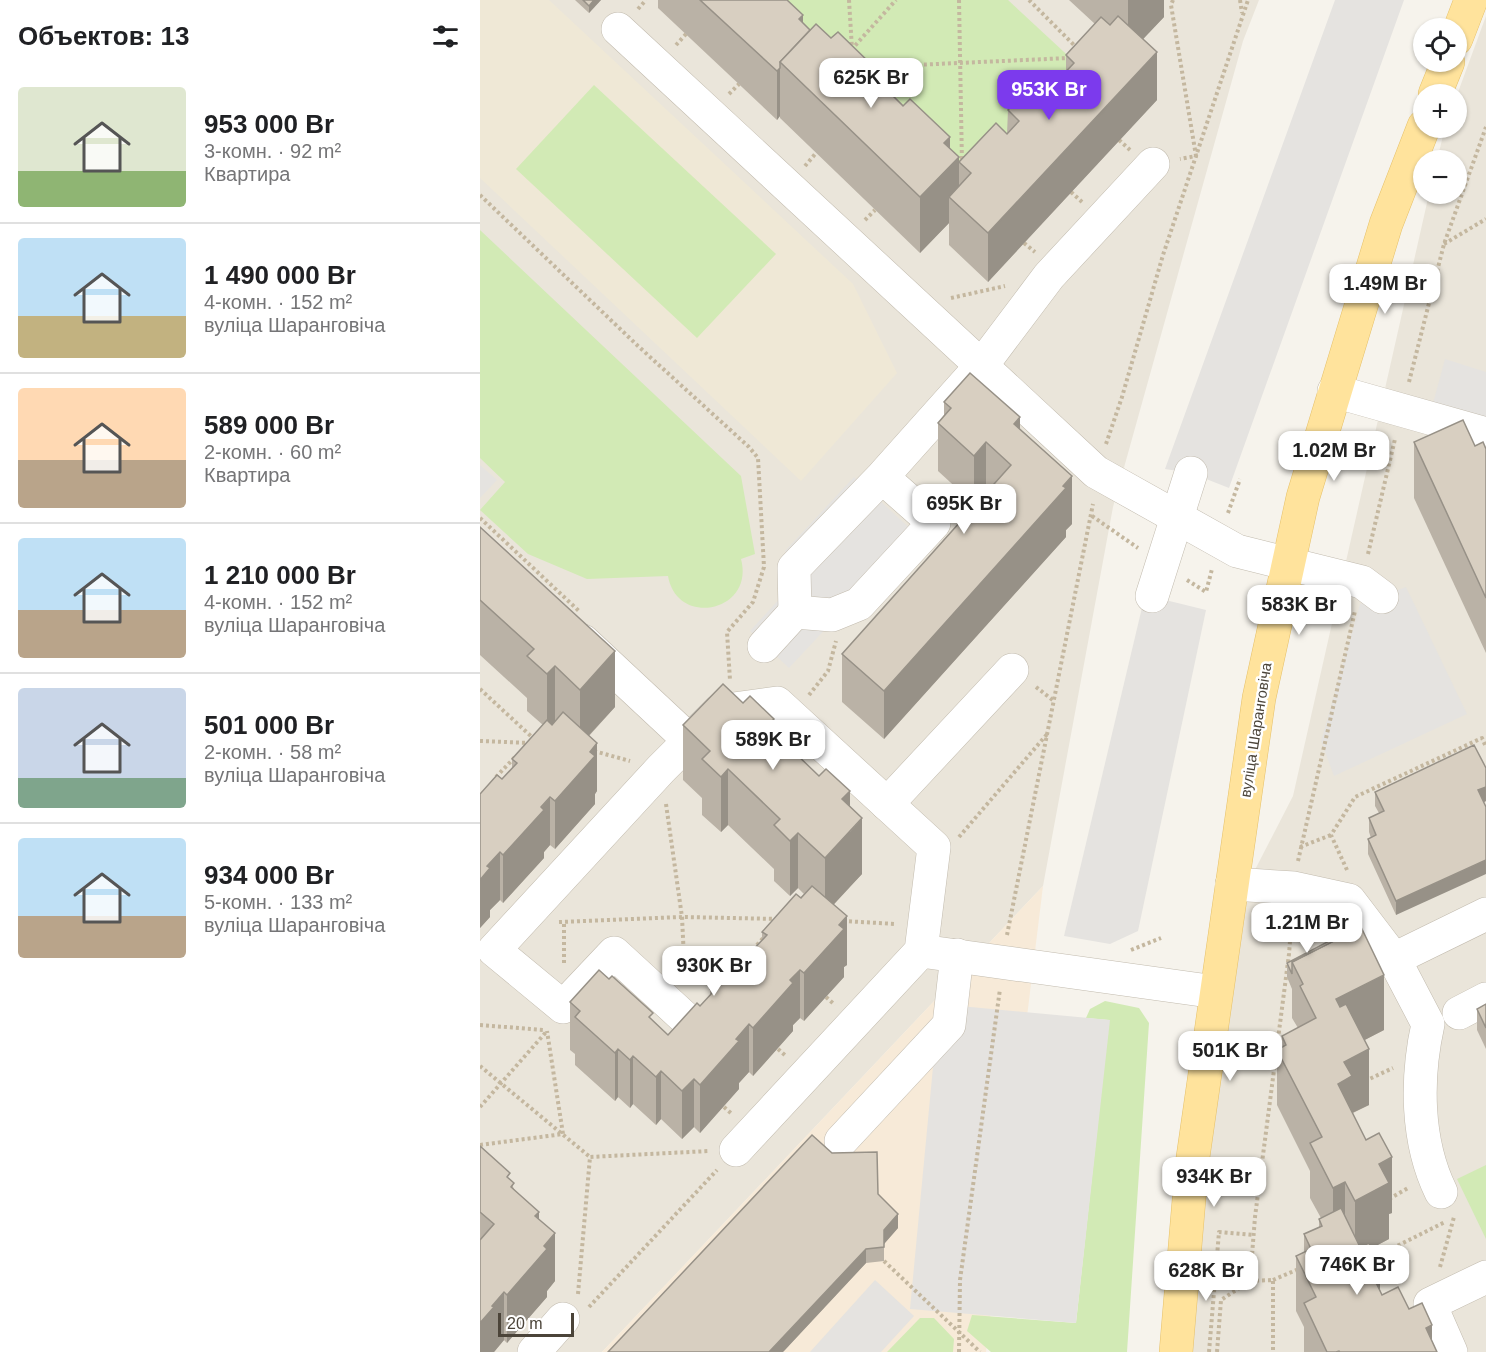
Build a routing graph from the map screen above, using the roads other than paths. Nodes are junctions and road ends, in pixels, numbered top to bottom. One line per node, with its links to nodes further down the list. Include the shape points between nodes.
1 (1471, 0): 2 (main road)
2 (1464, 18)
3 (618, 29): 6 (lane)
4 (1419, 138): 7 (main road, вуліца Шаранговіча, via 1386,224)
5 (1153, 164): 6 (lane, via 1049,276)
6 (982, 365): 10 (lane); 11 (lane, via 1096,472)
7 (1334, 391): 8 (lane); 12 (main road, вуліца Шаранговіча, via 1303,497)
8 (1486, 434)
9 (1191, 473): 11 (lane)
10 (882, 477): 15 (lane, via 794,568); 15 (lane, via 934,523 859,604 832,615)
11 (1177, 518): 12 (lane, via 1237,551); 14 (lane)
12 (1289, 563): 13 (lane); 21 (main road, вуліца Шаранговіча, via 1259,698)
13 (1372, 590)
14 (1152, 596)
15 (795, 612): 17 (lane)
16 (564, 624): 19 (lane)
17 (764, 646)
18 (1012, 670): 20 (lane)
19 (690, 740): 20 (lane, via 719,711 777,703); 27 (lane, via 494,950 563,1007 614,953)
20 (887, 804): 23 (lane, via 933,847)
21 (1232, 884): 25 (lane, via 1294,888 1349,900); 26 (main road, вуліца Шаранговіча)
22 (1486, 914): 25 (lane)
23 (922, 938): 24 (lane); 29 (lane)
24 (957, 955): 26 (lane); 28 (lane, via 949,1024)
25 (1394, 959): 30 (lane, via 1428,1024 1421,1054 1421,1123)
26 (1216, 992): 34 (main road, вуліца Шаранговіча, via 1192,1164)
27 (687, 1020)
28 (841, 1141)
29 (736, 1150)
30 (1441, 1192)
31 (1486, 1277): 35 (lane, via 1431,1304)
32 (575, 1310): 33 (lane)
33 (534, 1352)
34 (1176, 1352)
35 (1451, 1352)

